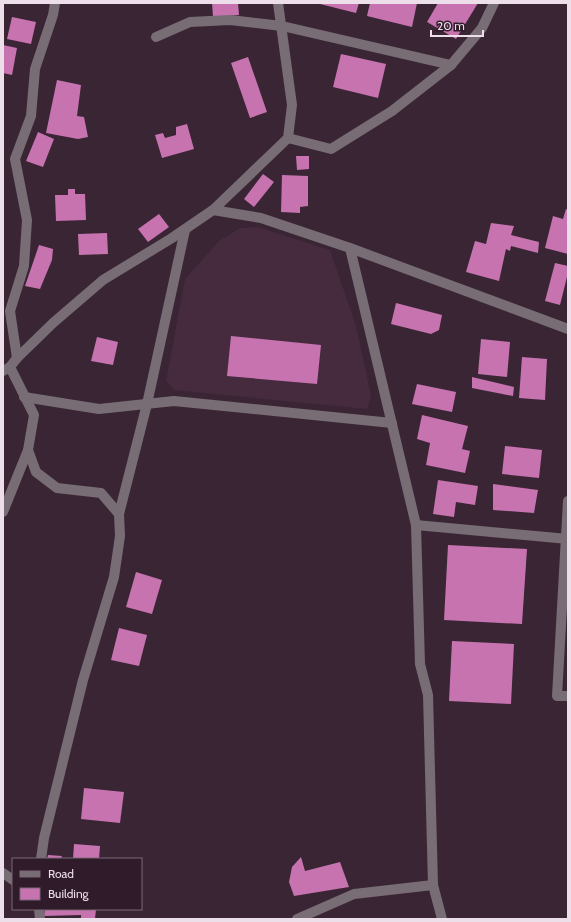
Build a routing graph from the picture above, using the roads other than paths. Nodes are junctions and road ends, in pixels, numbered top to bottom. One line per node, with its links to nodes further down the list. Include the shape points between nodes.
1 (55, 3): 12 (street, via 35,69 31,116 15,158 27,220 24,266 10,311)
2 (278, 3): 4 (street)
3 (494, 3): 6 (street, via 482,28)
4 (282, 26): 5 (street, via 230,20 190,22); 6 (street); 7 (street, via 292,105)
5 (156, 37)
6 (451, 65): 7 (street, via 392,111 331,149)
7 (288, 138): 8 (street)
8 (213, 210): 9 (street); 10 (street, via 261,218)
9 (185, 230): 12 (street, via 103,280 52,323); 15 (street)
10 (350, 248): 11 (street); 16 (street)
11 (568, 329)
12 (17, 358): 13 (street)
13 (6, 369): 14 (street)
14 (24, 397): 15 (street, via 100,409); 17 (street, via 34,415)
15 (147, 404): 16 (street, via 174,401); 20 (street)
16 (392, 423): 21 (street)
17 (28, 450): 19 (street); 20 (street, via 36,472 57,488 101,493)
18 (568, 502): 22 (street)
19 (3, 512)
20 (119, 514): 24 (street, via 120,536 114,577 83,680)
21 (416, 525): 22 (street); 27 (street, via 420,664 428,695)
22 (567, 540): 23 (street, via 558,696)
23 (568, 696)
24 (41, 858)
25 (3, 873): 26 (street)
26 (12, 879)
27 (433, 885): 28 (street, via 354,894); 29 (street)
28 (297, 919)
29 (442, 919)

